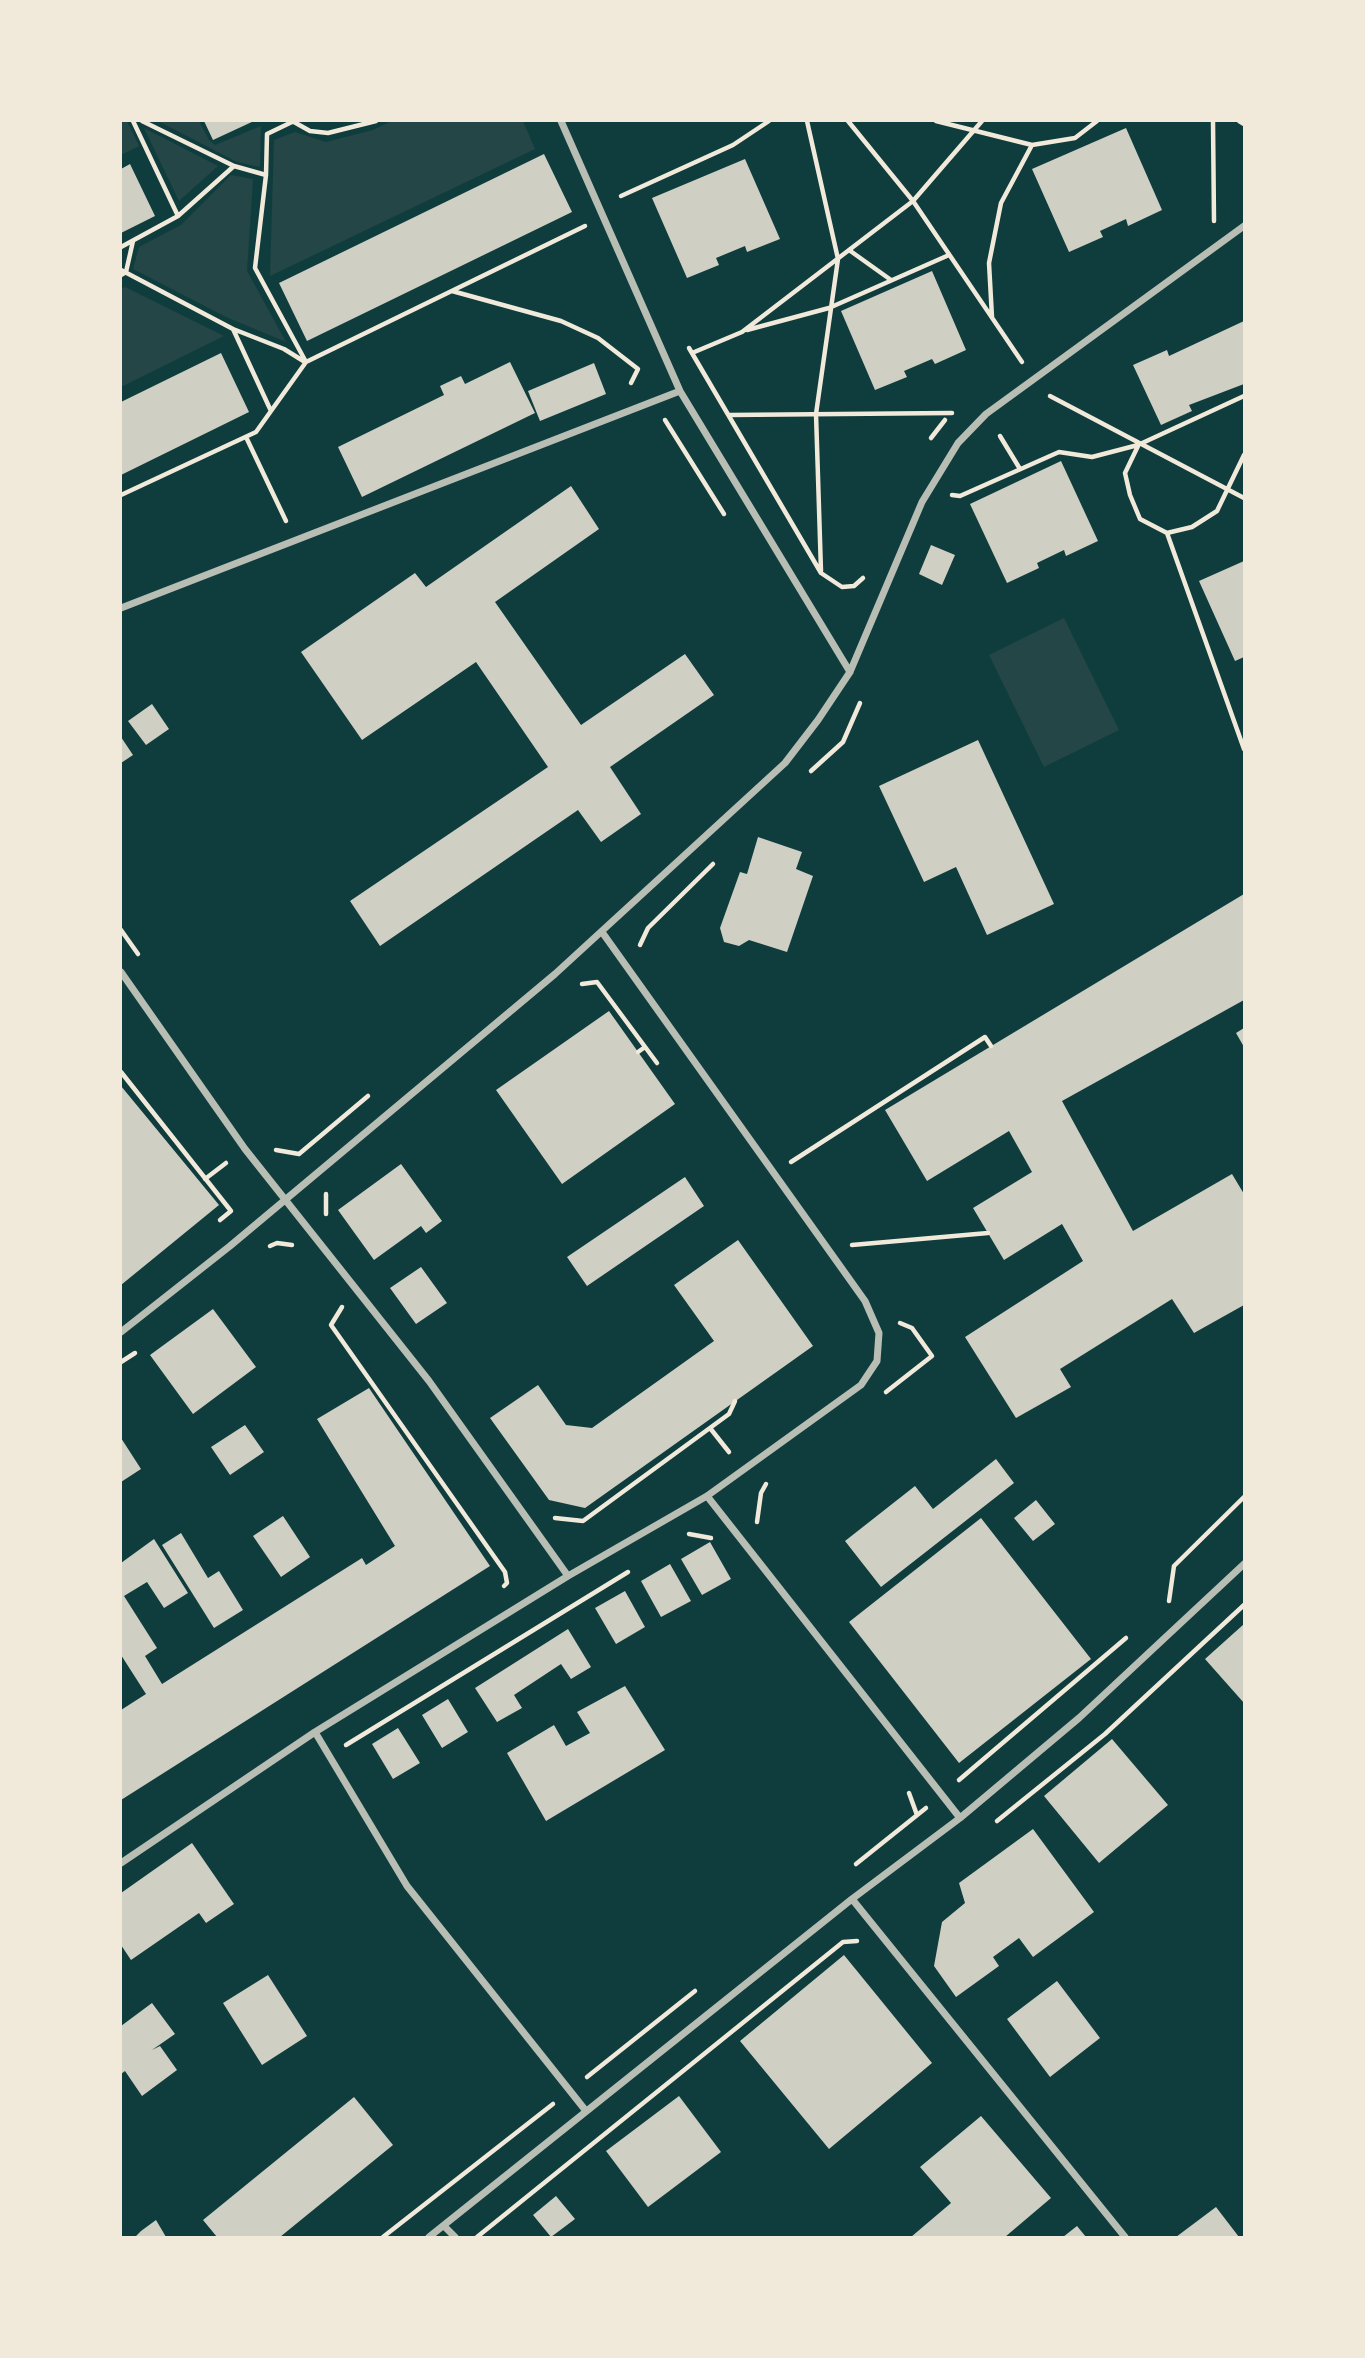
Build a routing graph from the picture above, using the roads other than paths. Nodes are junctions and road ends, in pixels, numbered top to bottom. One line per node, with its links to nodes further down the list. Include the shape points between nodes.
1 (561, 121): 3 (street)
2 (1244, 226): 5 (street, via 986,414 958,443 922,502)
3 (680, 391): 4 (street); 5 (street)
4 (121, 608)
5 (850, 672): 6 (street, via 785,763)
6 (602, 932): 8 (street); 10 (street, via 865,1301 880,1333 877,1361 861,1385)
7 (121, 972): 8 (street)
8 (284, 1200): 9 (street); 12 (street, via 429,1381)
9 (121, 1332)
10 (707, 1496): 12 (street); 14 (street)
11 (1244, 1564): 14 (street, via 1079,1718)
12 (568, 1576): 13 (street)
13 (315, 1732): 15 (street); 17 (street, via 407,1886)
14 (960, 1818): 16 (street)
15 (121, 1863)
16 (852, 1899): 17 (street); 21 (street)
17 (586, 2111): 18 (street)
18 (444, 2226): 19 (street); 20 (street)
19 (429, 2237)
20 (455, 2237)
21 (1125, 2237)

